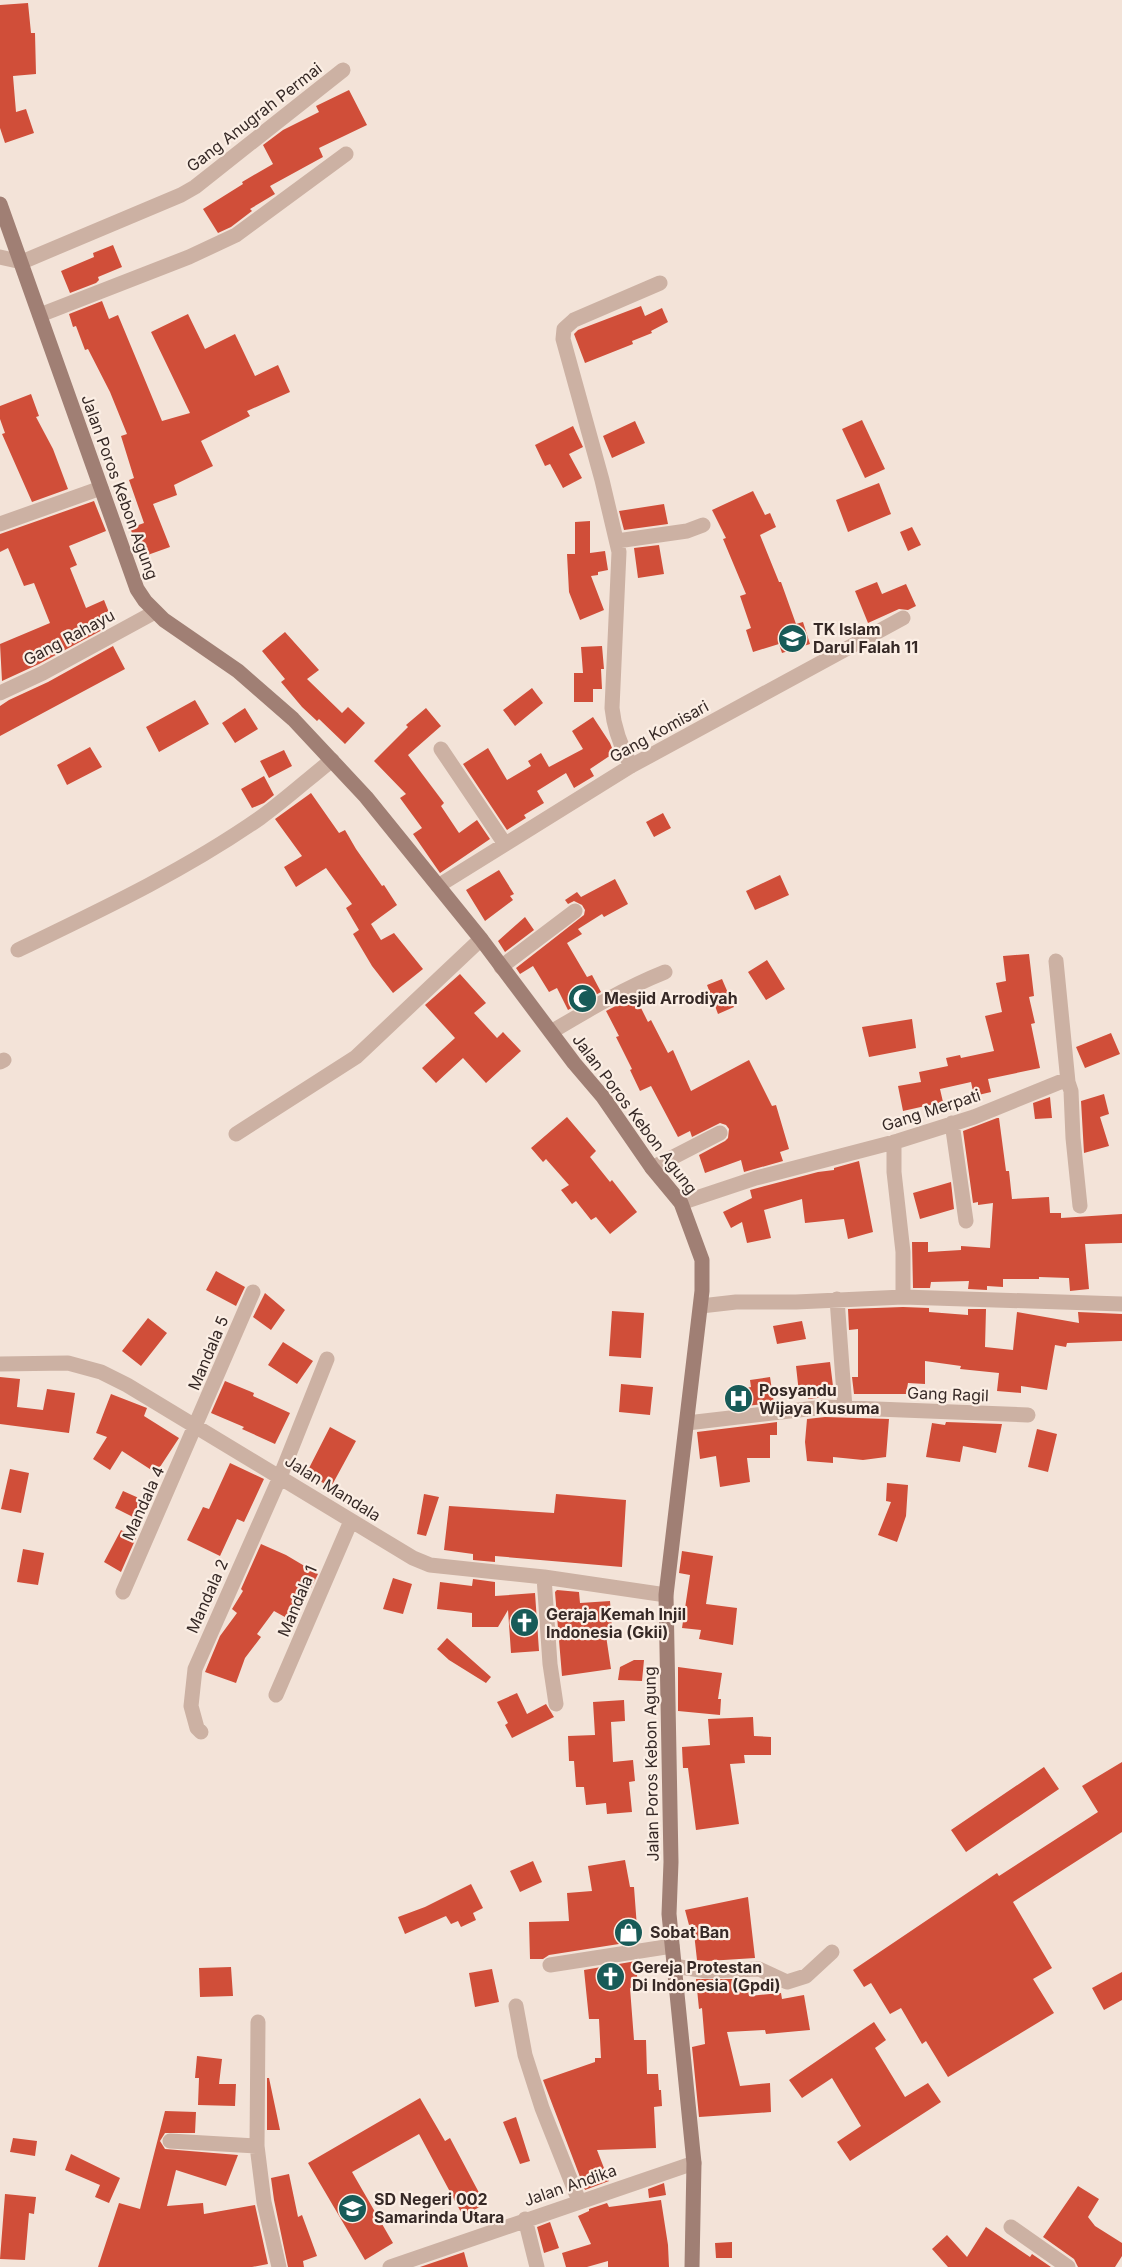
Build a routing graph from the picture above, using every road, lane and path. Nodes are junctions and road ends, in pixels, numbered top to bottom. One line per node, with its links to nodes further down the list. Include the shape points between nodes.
1 (343, 70): 5 (street, Gang Anugrah Permai, via 195,187)
2 (346, 154): 7 (street, via 236,235)
3 (0, 204): 5 (main road, Jalan Poros Kebon Agung)
4 (0, 257): 5 (street)
5 (22, 262): 7 (main road, Jalan Poros Kebon Agung)
6 (660, 283): 11 (street, via 574,320 564,329 563,339)
7 (40, 315): 8 (main road, Jalan Poros Kebon Agung)
8 (100, 488): 9 (street); 12 (main road, Jalan Poros Kebon Agung, via 137,589)
9 (0, 524)
10 (703, 525): 11 (street)
11 (617, 542): 17 (street, via 612,708 613,723)
12 (155, 612): 14 (street, Gang Rahayu); 16 (main road, Jalan Poros Kebon Agung, via 238,671)
13 (903, 618): 17 (street, Gang Komisari)
14 (0, 693)
15 (441, 749): 18 (street)
16 (332, 760): 19 (main road, Jalan Poros Kebon Agung); 22 (street, via 260,817 206,851 133,895)
17 (631, 766): 18 (street, Gang Komisari)
18 (505, 844): 19 (street, Gang Komisari)
19 (438, 886): 21 (main road, Jalan Poros Kebon Agung)
20 (575, 911): 24 (street)
21 (481, 939): 24 (main road, Jalan Poros Kebon Agung); 30 (street, via 356,1057)
22 (18, 950)
23 (1056, 961): 27 (street)
24 (501, 967): 26 (main road, Jalan Poros Kebon Agung)
25 (665, 972): 26 (street)
26 (551, 1032): 32 (main road, Jalan Poros Kebon Agung)
27 (1068, 1082): 28 (street, Gang Merpati, via 1061,1081); 34 (street)
28 (952, 1123): 31 (street, Gang Merpati); 35 (street)
29 (720, 1133): 32 (street)
30 (236, 1134)
31 (894, 1142): 33 (street, Gang Merpati, via 756,1178); 37 (street)
32 (652, 1168): 33 (main road, Jalan Poros Kebon Agung)
33 (681, 1203): 40 (main road, Jalan Poros Kebon Agung, via 702,1260)
34 (1080, 1206)
35 (966, 1221)
36 (253, 1292): 46 (street, Mandala 5)
37 (903, 1297): 38 (street); 39 (street)
38 (837, 1299): 40 (street); 43 (street)
39 (1122, 1304)
40 (700, 1305): 45 (main road, Jalan Poros Kebon Agung)
41 (327, 1359): 47 (street, Mandala 2)
42 (0, 1364): 46 (street, Jalan Mandala, via 68,1364 100,1372)
43 (845, 1408): 44 (street, Gang Ragil); 45 (street, Gang Ragil)
44 (1028, 1415)
45 (687, 1423): 51 (main road, Jalan Poros Kebon Agung)
46 (195, 1428): 47 (street, Jalan Mandala); 50 (street, Mandala 4)
47 (280, 1477): 48 (street, Jalan Mandala); 54 (street, Mandala 2, via 195,1669 191,1706)
48 (351, 1521): 49 (street, Jalan Mandala, via 429,1564); 52 (street, Mandala 1)
49 (544, 1576): 51 (street, Jalan Mandala); 53 (street)
50 (123, 1593)
51 (666, 1594): 55 (main road, Jalan Poros Kebon Agung)
52 (276, 1695)
53 (556, 1704)
54 (201, 1732)
55 (672, 1946): 57 (street); 58 (main road, Jalan Poros Kebon Agung)
56 (832, 1952): 58 (street, via 806,1976 787,1982 759,1970 708,1971)
57 (550, 1965)
58 (673, 1966): 63 (main road, Jalan Poros Kebon Agung)
59 (516, 2006): 64 (street, via 525,2055 542,2108)
60 (258, 2022): 62 (street)
61 (170, 2141): 62 (street)
62 (257, 2146): 67 (street, via 264,2202)
63 (694, 2163): 64 (street, Jalan Andika); 70 (main road, Jalan Poros Kebon Agung)
64 (579, 2201): 65 (street, Jalan Andika)
65 (525, 2220): 68 (street, Jalan Andika); 69 (street)
66 (1011, 2227): 71 (street)
67 (279, 2267)
68 (390, 2267)
69 (537, 2267)
70 (692, 2267)
71 (1068, 2267)

